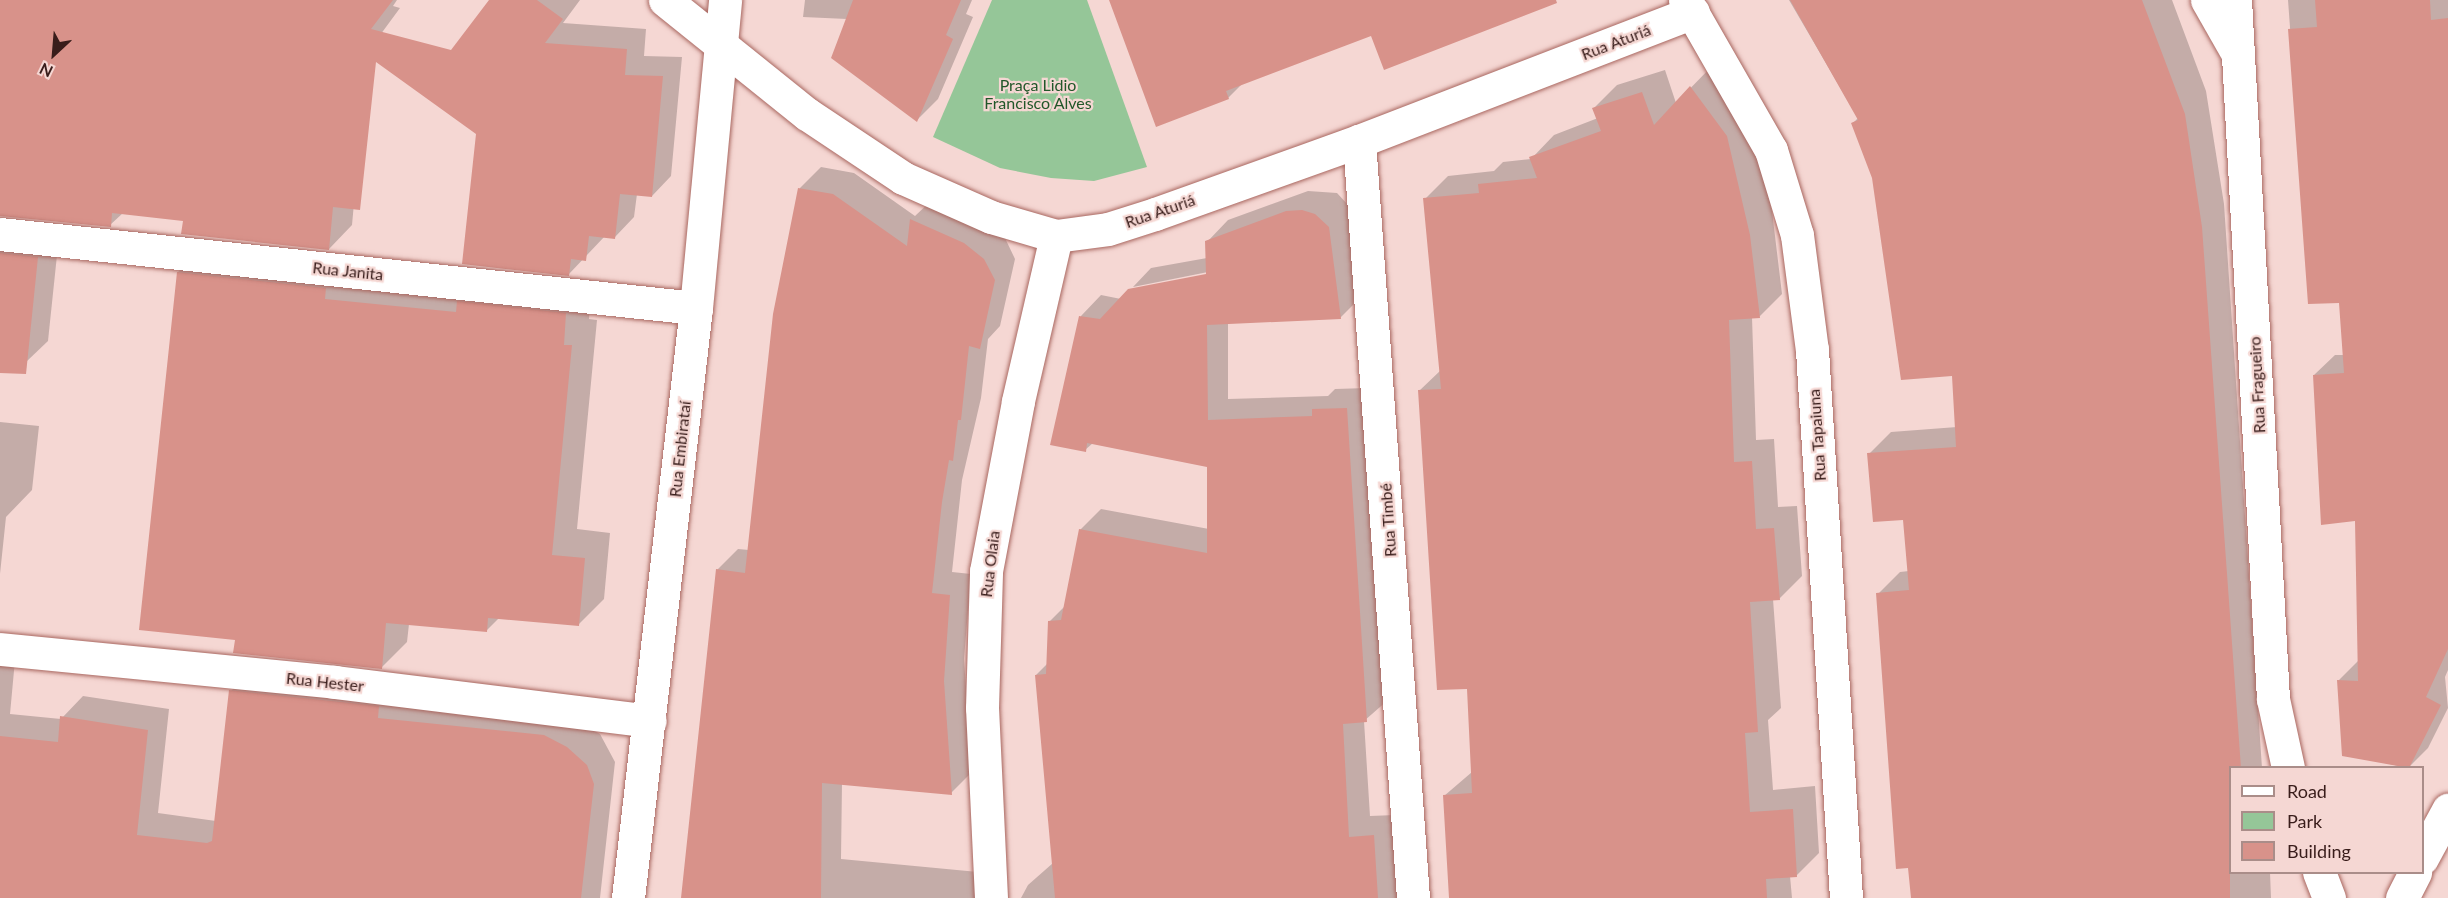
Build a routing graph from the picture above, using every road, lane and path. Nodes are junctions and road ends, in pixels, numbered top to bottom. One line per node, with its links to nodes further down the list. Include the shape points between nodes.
1 (665, 0): 6 (street, Rua Aturiá)
2 (725, 0): 6 (street, Rua Embirataí)
3 (2207, 0): 7 (street)
4 (2235, 0): 7 (street, Rua Fragueiro)
5 (1689, 6): 8 (street, Rua Aturiá); 22 (street, Rua Tapaiuna, via 1771,150 1797,236 1812,350)
6 (721, 41): 10 (street, Rua Aturiá, via 807,114 903,178 991,217); 11 (street, Rua Embirataí)
7 (2240, 58): 14 (street, Rua Fragueiro, via 2272,699)
8 (1359, 141): 10 (street, Rua Aturiá, via 1108,229); 21 (street, Rua Timbé)
9 (0, 234): 11 (street, Rua Janita)
10 (1056, 236): 20 (street, Rua Olaia, via 1018,401 986,571 982,708)
11 (696, 308): 13 (street, Rua Embirataí)
12 (0, 649): 13 (street, Rua Hester, via 334,682)
13 (650, 721): 19 (street, Rua Embirataí)
14 (2288, 766)
15 (2448, 810): 16 (street)
16 (2424, 854)
17 (2319, 874): 23 (street)
18 (2414, 874): 24 (street)
19 (628, 898)
20 (991, 898)
21 (1413, 898)
22 (1846, 898)
23 (2329, 898)
24 (2402, 898)

